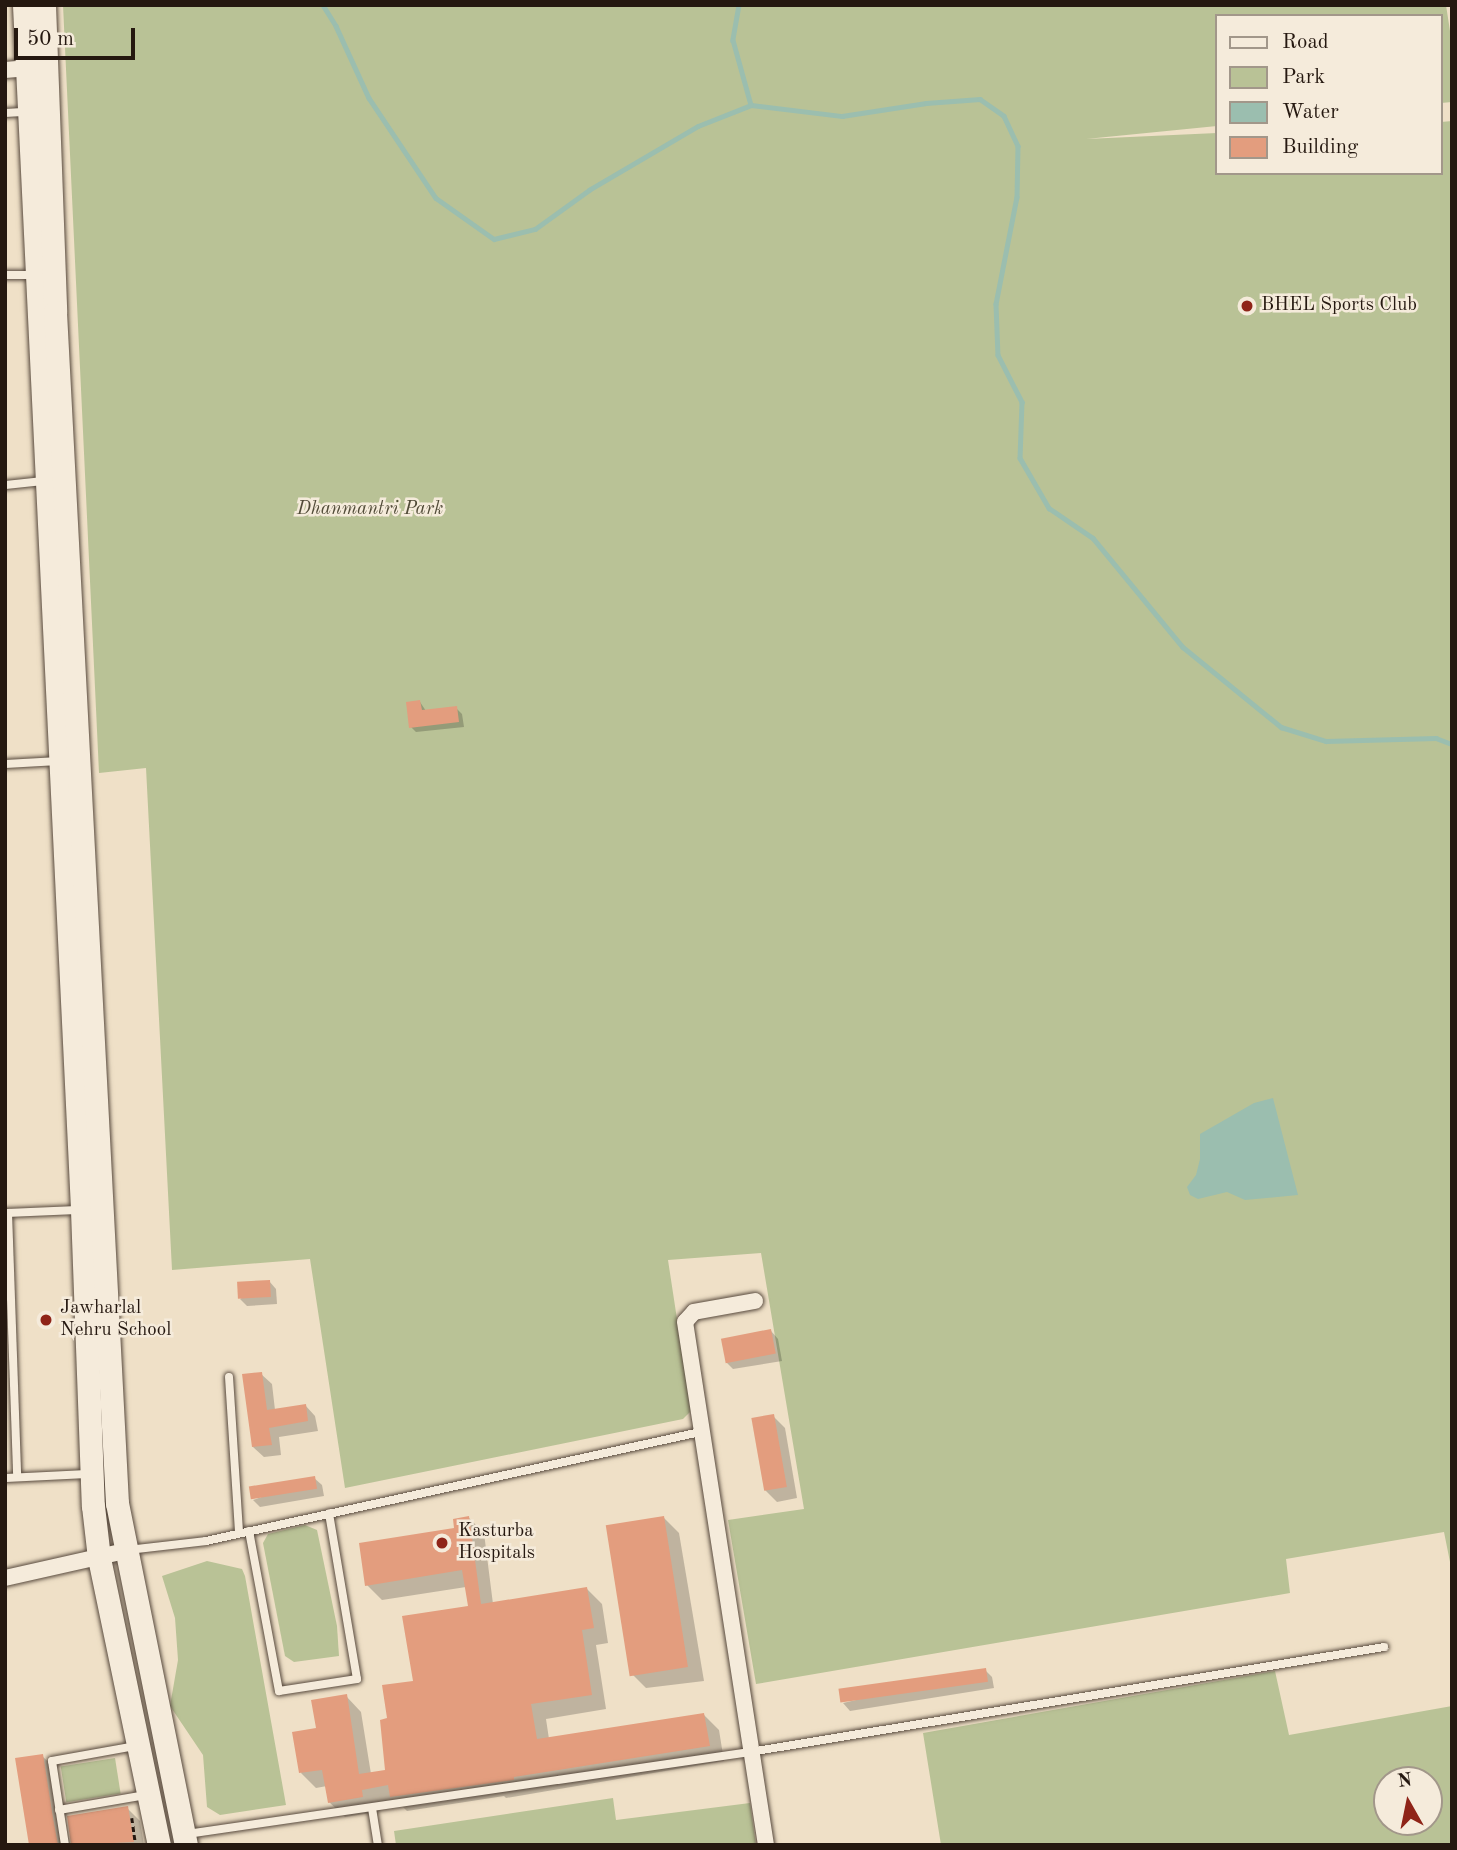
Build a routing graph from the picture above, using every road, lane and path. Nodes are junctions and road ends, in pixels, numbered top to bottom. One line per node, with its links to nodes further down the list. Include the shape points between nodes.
1 (24, 5): 3 (main road)
2 (44, 5): 4 (main road)
3 (16, 69): 4 (main road)
4 (27, 113): 5 (main road)
5 (44, 274): 6 (lane); 7 (main road); 9 (main road)
6 (5, 275)
7 (45, 481): 8 (lane); 9 (main road)
8 (5, 485)
9 (60, 581): 10 (main road); 12 (main road)
10 (59, 761): 11 (lane); 12 (main road)
11 (5, 764)
12 (72, 823): 13 (main road); 24 (main road, via 117,1503)
13 (82, 1210): 14 (lane); 18 (main road)
14 (7, 1213): 19 (lane)
15 (755, 1301): 17 (street, via 694,1312 685,1322)
16 (229, 1377): 23 (lane)
17 (700, 1432): 21 (lane); 29 (street)
18 (91, 1474): 19 (lane); 25 (main road)
19 (17, 1477): 20 (lane)
20 (5, 1478)
21 (329, 1513): 22 (lane); 22 (lane, via 357,1679 279,1691)
22 (250, 1531): 23 (lane)
23 (239, 1533): 24 (lane)
24 (125, 1551): 25 (street); 33 (main road)
25 (99, 1558): 26 (street); 28 (main road)
26 (5, 1578)
27 (1384, 1647): 29 (lane)
28 (139, 1746): 30 (main road); 32 (lane, via 52,1761)
29 (750, 1752): 31 (lane); 37 (street)
30 (149, 1794): 32 (lane); 34 (main road)
31 (372, 1808): 33 (lane); 36 (lane)
32 (59, 1810): 35 (lane)
33 (184, 1833): 34 (main road)
34 (156, 1839)
35 (65, 1845)
36 (378, 1845)
37 (766, 1845)

